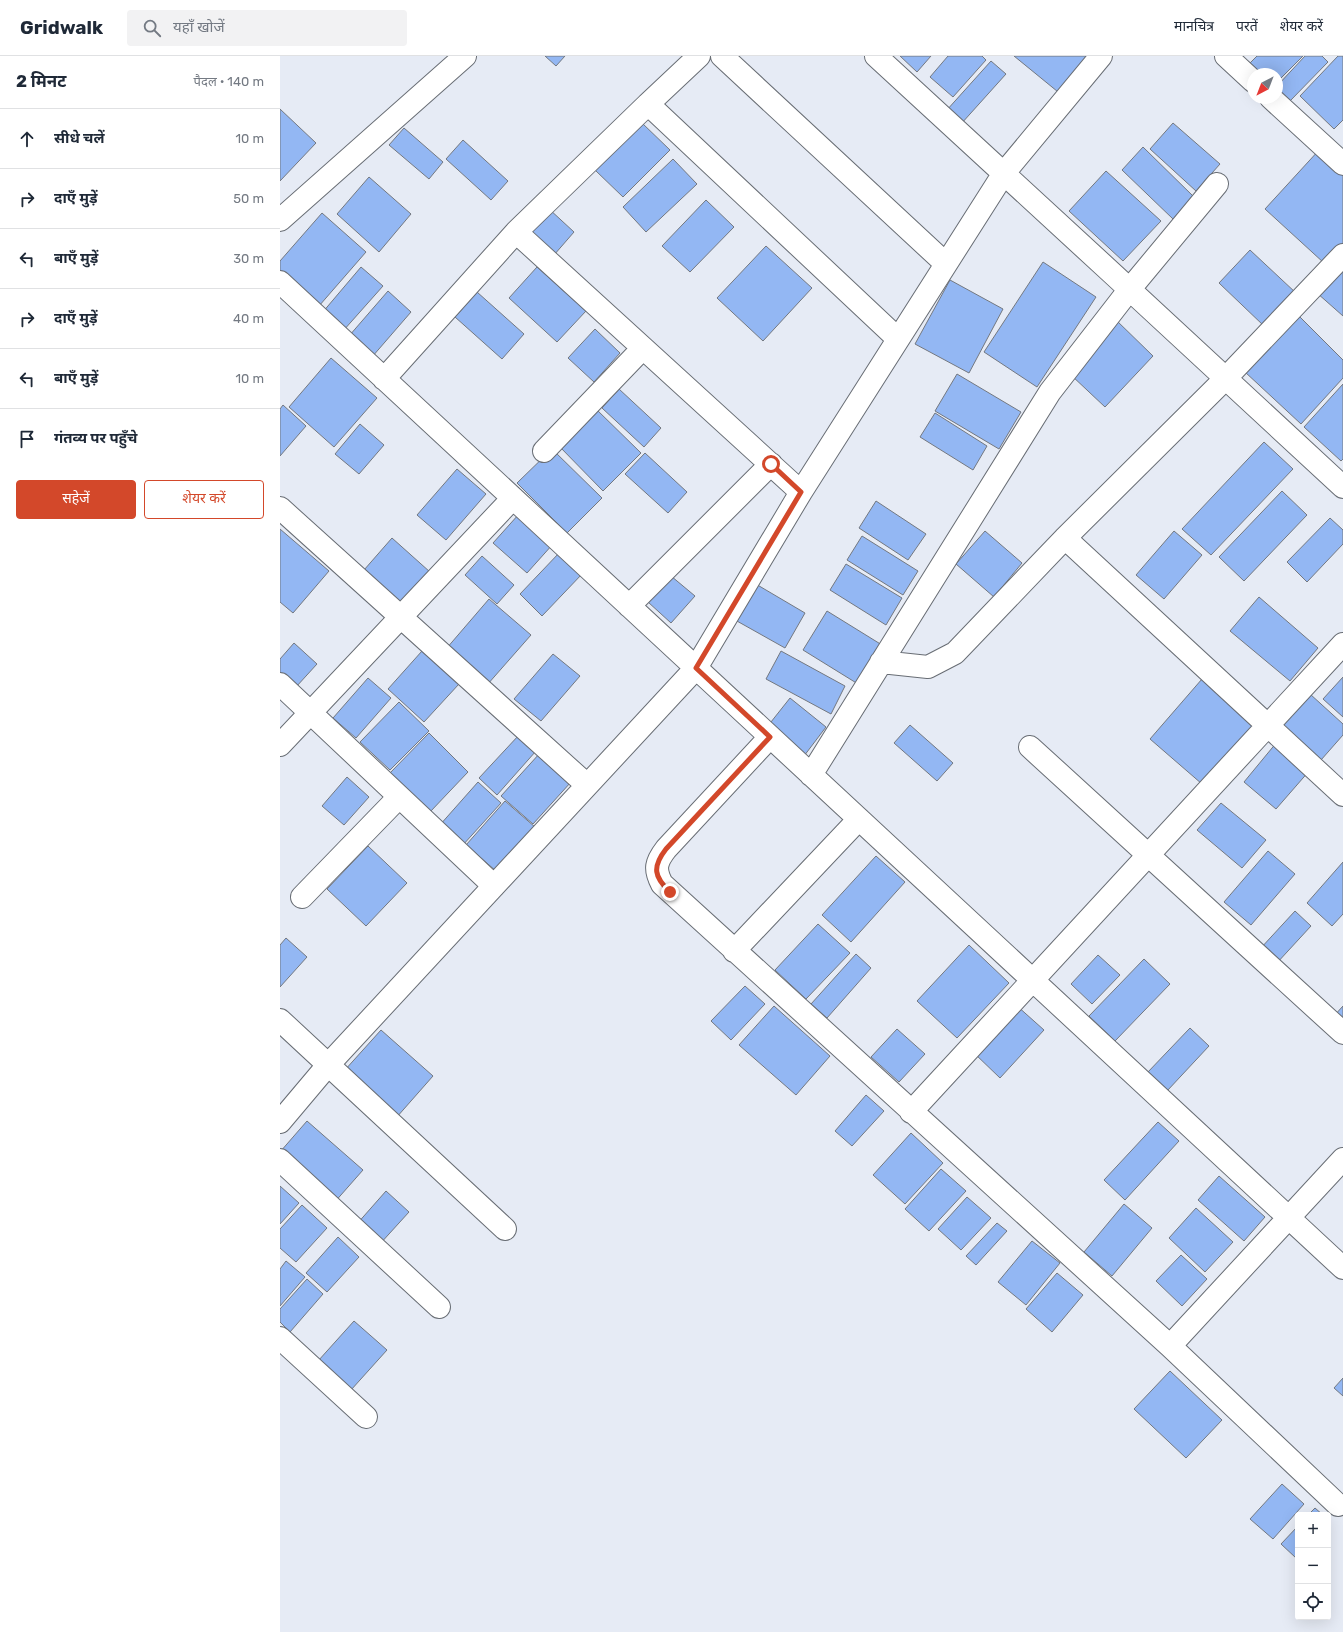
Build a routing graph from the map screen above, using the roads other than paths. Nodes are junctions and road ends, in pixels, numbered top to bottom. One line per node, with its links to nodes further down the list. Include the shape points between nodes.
1 (465, 56): 13 (street)
2 (699, 56): 8 (street)
3 (722, 56): 16 (street)
4 (876, 56): 11 (street)
5 (1101, 56): 11 (street)
6 (1226, 56): 7 (street)
7 (1247, 75)
8 (648, 104): 14 (street); 19 (street)
9 (1278, 104): 10 (street)
10 (1343, 164)
11 (1004, 173): 16 (street); 18 (street)
12 (1217, 184): 18 (street)
13 (280, 220)
14 (516, 232): 20 (street); 21 (street)
15 (1343, 255): 22 (street)
16 (946, 264): 19 (street)
17 (280, 282): 21 (street)
18 (1129, 290): 22 (street); 33 (street, via 1050,392)
19 (898, 339): 26 (street)
20 (643, 348): 23 (street); 24 (street)
21 (384, 379): 27 (street)
22 (1225, 379): 25 (street); 29 (street)
23 (544, 451)
24 (771, 464): 26 (street); 30 (street)
25 (1339, 476)
26 (801, 492): 34 (street)
27 (513, 498): 30 (street); 31 (street)
28 (280, 508): 31 (street)
29 (1065, 538): 33 (street, via 955,653 928,668); 37 (street)
30 (629, 606): 34 (street)
31 (400, 617): 36 (street); 42 (street)
32 (1343, 644): 37 (street)
33 (881, 662): 41 (street)
34 (696, 668): 38 (street); 42 (street)
35 (280, 684): 36 (street)
36 (310, 712): 39 (street); 44 (street)
37 (1268, 726): 43 (street); 46 (street)
38 (770, 737): 41 (street); 49 (street, via 658,859 657,876 662,884)
39 (280, 745)
40 (1030, 747): 46 (street)
41 (811, 775): 45 (street)
42 (587, 785): 47 (street)
43 (1343, 795)
44 (399, 797): 47 (street); 48 (street)
45 (859, 819): 49 (street); 50 (street)
46 (1148, 855): 50 (street); 52 (street)
47 (494, 886): 53 (street)
48 (302, 897)
49 (734, 951): 54 (street)
50 (1033, 980): 54 (street); 58 (street)
51 (280, 1020): 53 (street)
52 (1343, 1033)
53 (328, 1065): 55 (street); 59 (street)
54 (911, 1112): 63 (street)
55 (280, 1122)
56 (1343, 1159): 58 (street)
57 (280, 1160): 61 (street)
58 (1289, 1218): 60 (street); 63 (street)
59 (505, 1229)
60 (1343, 1268)
61 (439, 1307)
62 (280, 1338): 64 (street)
63 (1170, 1346): 65 (street)
64 (366, 1417)
65 (1338, 1505)

